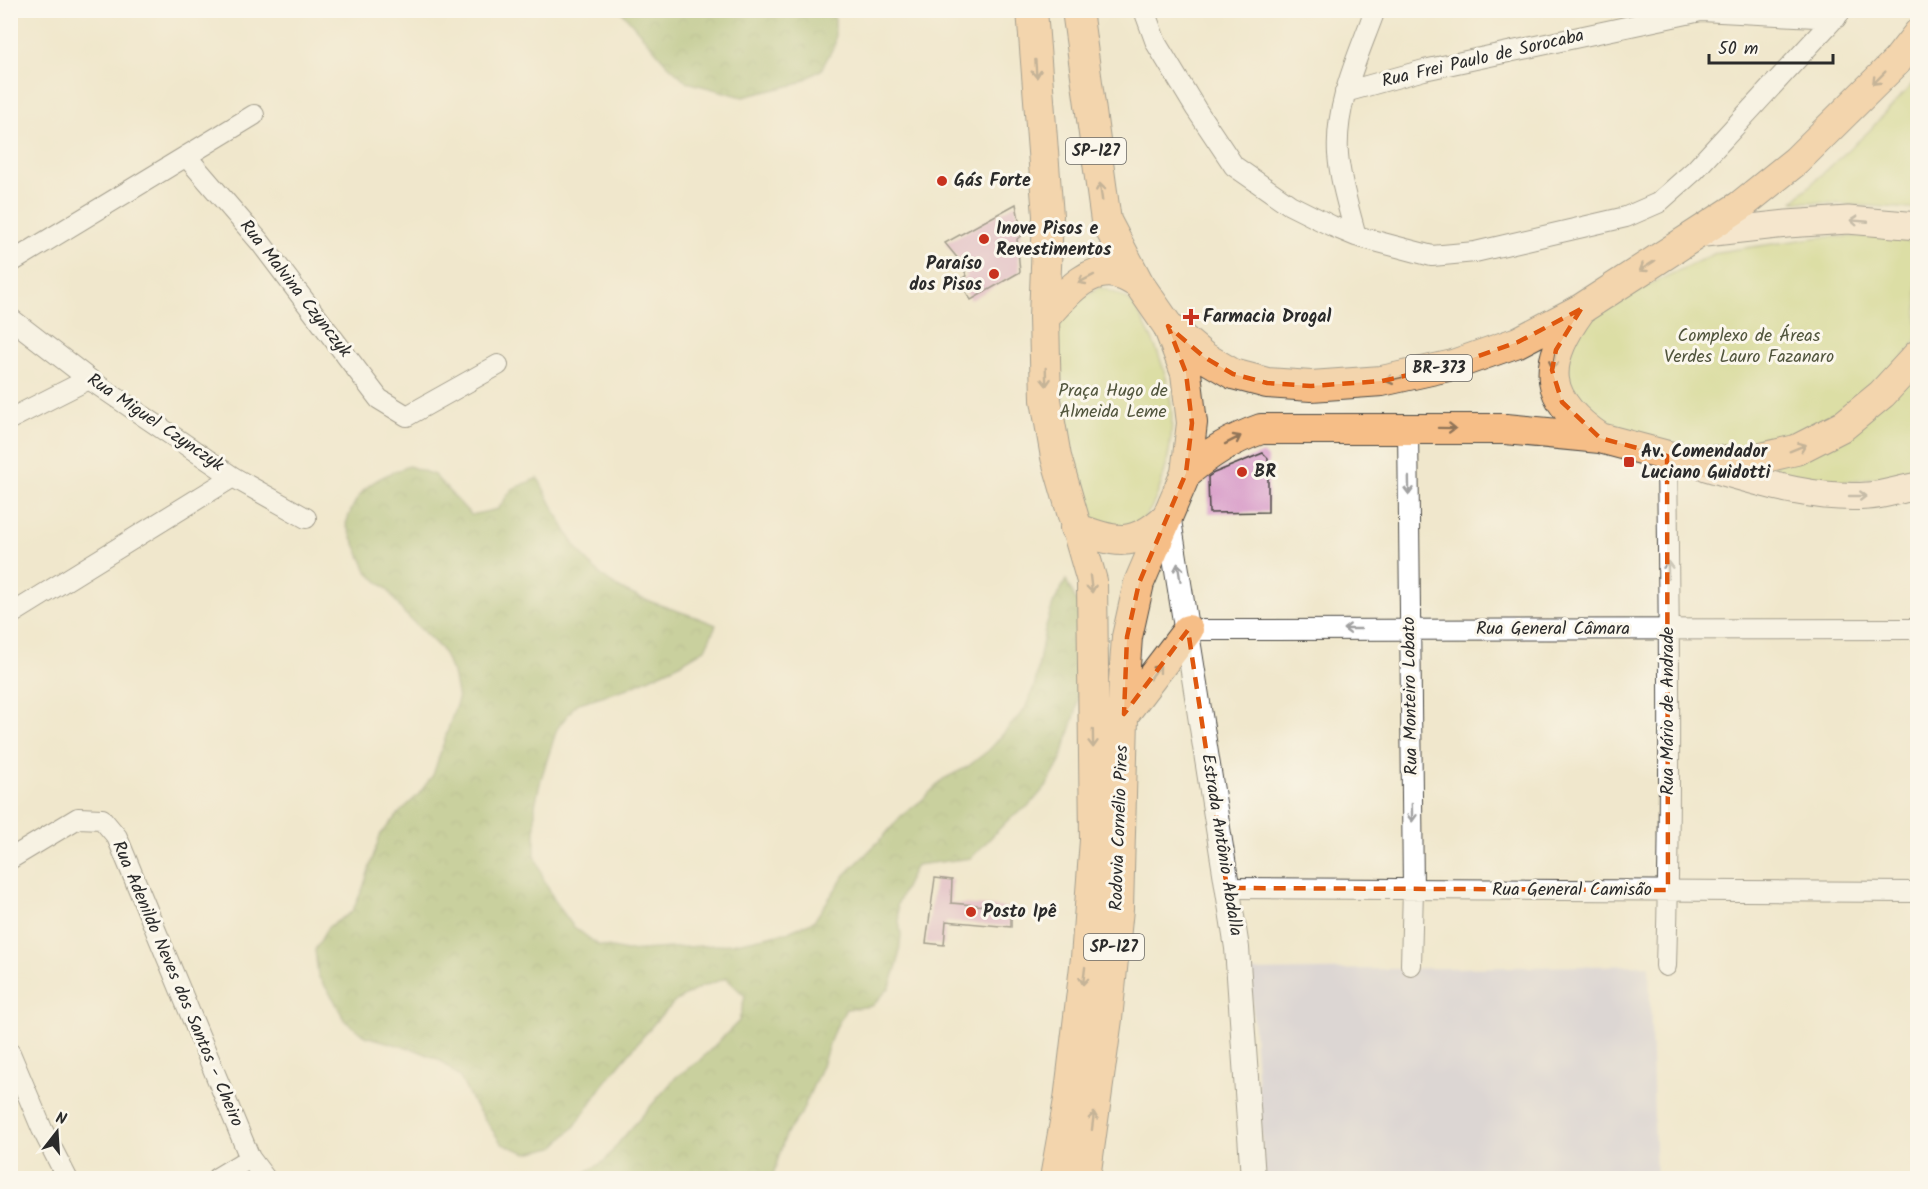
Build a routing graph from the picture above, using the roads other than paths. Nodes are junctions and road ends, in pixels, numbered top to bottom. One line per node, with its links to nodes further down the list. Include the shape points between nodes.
1 (1032, 10): 17 (main road, SP-127, one-way to 17, via 1048,216)
2 (1077, 10): 14 (main road, SP-127, one-way to 2, via 1106,222)
3 (1144, 10): 12 (street, via 1156,43 1234,166 1290,205)
4 (1374, 10): 7 (street)
5 (1839, 14): 7 (street, Rua Frei Paulo de Sorocaba, via 1701,11 1424,70); 12 (street, via 1695,170 1658,203 1626,217 1475,252 1432,256)
6 (1917, 34): 11 (main road, BR-373, one-way to 11, via 1897,61 1796,161 1740,206)
7 (1345, 92): 12 (street, via 1338,155)
8 (254, 115): 9 (street)
9 (186, 156): 13 (street); 20 (street, Rua Malvina Czynczyk, via 260,242 379,399 407,416)
10 (1917, 226): 11 (main road, one-way to 11, via 1848,220)
11 (1696, 234): 15 (main road, BR-373, one-way to 15)
12 (1356, 236)
13 (13, 256)
14 (1139, 284): 17 (main road, one-way to 17, via 1121,274 1101,272 1080,281); 18 (main road, SP-127)
15 (1581, 309): 18 (main road, BR-373, one-way to 18, via 1518,342 1453,365 1382,381 1311,386 1267,383 1233,374 1204,357); 24 (main road, one-way to 24, via 1564,332 1552,370 1562,402 1578,422)
16 (10, 318): 21 (street, Rua Miguel Czynczyk)
17 (1044, 318): 31 (main road, SP-127, one-way to 31, via 1046,399)
18 (1168, 326): 26 (main road, SP-127, via 1186,373 1191,413)
19 (1917, 355): 25 (main road, one-way to 19, via 1743,462 1796,450 1843,426 1882,393)
20 (498, 365)
21 (89, 379): 22 (street); 27 (street, Rua Miguel Czynczyk)
22 (10, 419)
23 (1408, 427): 24 (main road, one-way to 24, via 1506,429); 26 (main road, one-way to 23, via 1227,443 1261,429); 33 (street, Rua Monteiro Lobato, one-way to 33)
24 (1600, 438): 25 (main road)
25 (1673, 457): 28 (main road, one-way to 28, via 1819,496 1869,496); 34 (street, Rua Mário de Andrade, one-way to 25)
26 (1186, 473): 29 (main road, SP-127)
27 (233, 477): 30 (street, Rua Miguel Czynczyk); 32 (street)
28 (1917, 486)
29 (1167, 516): 31 (main road, SP-127, via 1152,532 1119,541); 36 (street, Estrada Antônio Abdalla, one-way to 29); 37 (main road, Rodovia Cornélio Pires / SP-127, via 1139,583 1127,637)
30 (306, 519)
31 (1075, 528): 50 (main road, Rodovia Cornélio Pires / SP-127, one-way to 50, via 1092,581 1095,840 1086,958)
32 (10, 615)
33 (1410, 628): 34 (street, Rua General Câmara); 36 (street, Rua General Câmara, one-way to 36); 40 (street, Rua Monteiro Lobato, one-way to 40)
34 (1669, 629): 35 (street, Rua General Câmara); 41 (street, Rua Mário de Andrade)
35 (1917, 629)
36 (1188, 630): 37 (main road, one-way to 36); 39 (street, Estrada Antônio Abdalla)
37 (1124, 714): 51 (main road, Rodovia Cornélio Pires / SP-127, one-way to 37, via 1118,909)
38 (10, 859): 46 (street, Rua Adenildo Neves dos Santos - Cheiro, via 78,818 102,819 117,837)
39 (1227, 888): 40 (street, Rua General Camisão); 52 (street, Estrada Antônio Abdalla, via 1237,948)
40 (1413, 888): 41 (street, Rua General Camisão); 43 (street, Rua Monteiro Lobato)
41 (1668, 890): 42 (street, Rua General Camisão); 44 (street, Rua Mário de Andrade)
42 (1917, 891)
43 (1411, 965)
44 (1666, 966)
45 (10, 1053): 47 (street)
46 (250, 1158): 48 (street); 49 (street, Rua Adenildo Neves dos Santos - Cheiro)
47 (68, 1179)
48 (217, 1179)
49 (264, 1179)
50 (1055, 1179)
51 (1085, 1179)
52 (1253, 1179)

